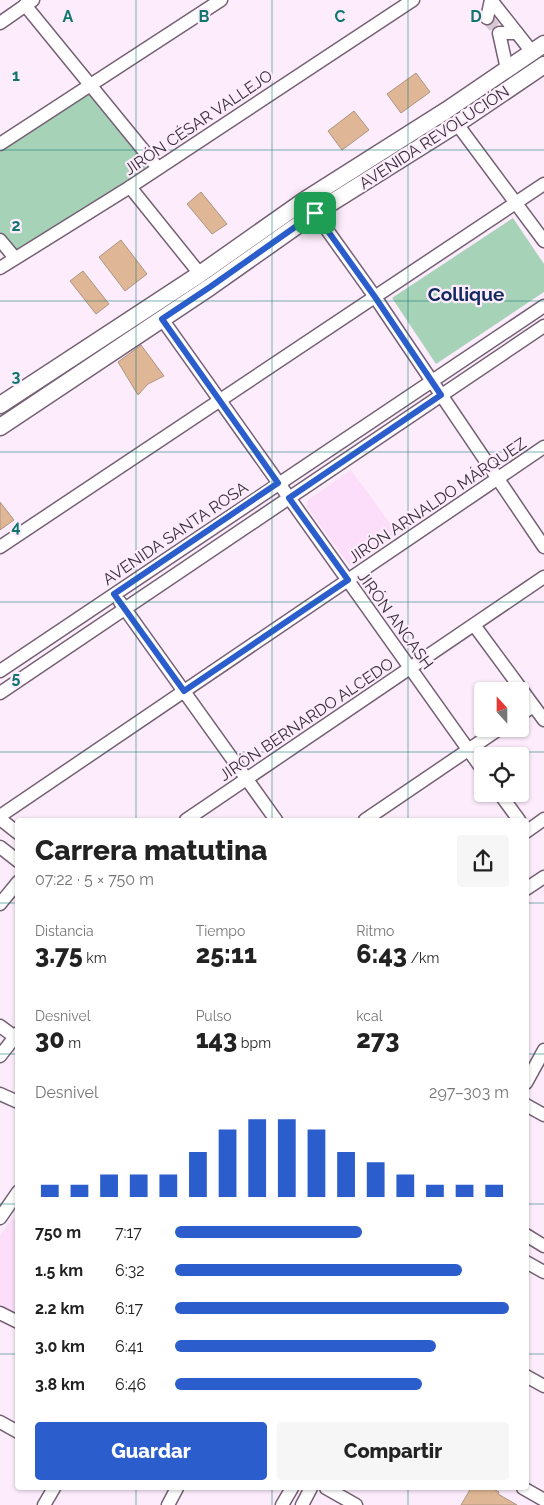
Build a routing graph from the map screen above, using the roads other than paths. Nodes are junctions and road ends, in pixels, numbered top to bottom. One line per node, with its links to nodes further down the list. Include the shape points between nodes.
1 (222, 0): 11 (street)
2 (412, 0): 14 (street, JIRÓN CÉSAR VALLEJO)
3 (491, 0): 5 (street); 7 (street)
4 (29, 2): 6 (street); 11 (street)
5 (487, 18)
6 (0, 23)
7 (517, 33): 8 (street); 10 (street, via 499,33)
8 (538, 48): 10 (main road, AVENIDA REVOLUCIÓN)
9 (544, 66): 12 (main road, AVENIDA REVOLUCIÓN)
10 (507, 69): 23 (main road, AVENIDA REVOLUCIÓN, via 305,200)
11 (91, 86): 13 (street); 14 (street)
12 (457, 124): 17 (street); 18 (main road, AVENIDA REVOLUCIÓN)
13 (0, 144)
14 (158, 168): 16 (street, JIRÓN CÉSAR VALLEJO)
15 (544, 184): 17 (street)
16 (130, 187): 21 (street, JIRÓN CÉSAR VALLEJO); 23 (street)
17 (516, 203): 20 (street); 24 (street)
18 (315, 213): 24 (street); 26 (main road, AVENIDA REVOLUCIÓN)
19 (0, 240): 21 (street)
20 (544, 241)
21 (16, 258): 22 (street, JIRÓN CÉSAR VALLEJO)
22 (0, 268)
23 (200, 274): 31 (main road, AVENIDA REVOLUCIÓN)
24 (375, 297): 28 (street); 30 (street)
25 (544, 306): 28 (street, AVENIDA SANTA ROSA)
26 (162, 319): 30 (street, JIRÓN ANCASH); 32 (main road, AVENIDA REVOLUCIÓN)
27 (544, 326): 29 (street)
28 (432, 381): 29 (street); 35 (street, AVENIDA SANTA ROSA)
29 (441, 395): 34 (street); 36 (street)
30 (220, 401): 35 (street, JIRÓN ANCASH); 37 (street)
31 (0, 405)
32 (0, 427)
33 (544, 447): 34 (street, JIRÓN ARNALDO MÁRQUEZ)
34 (498, 478): 38 (street); 40 (street, JIRÓN ARNALDO MÁRQUEZ)
35 (278, 483): 36 (street, JIRÓN ANCASH); 41 (street, AVENIDA SANTA ROSA)
36 (289, 498): 40 (street, JIRÓN ANCASH); 42 (street)
37 (0, 547)
38 (544, 547)
39 (544, 577): 43 (street, JIRÓN BERNARDO ALCEDO)
40 (348, 580): 44 (street, JIRÓN ANCASH); 46 (street, JIRÓN ARNALDO MÁRQUEZ)
41 (114, 594): 42 (street); 45 (street, AVENIDA SANTA ROSA)
42 (125, 609): 46 (street); 47 (street)
43 (474, 625): 44 (street, JIRÓN BERNARDO ALCEDO); 48 (street)
44 (410, 668): 52 (street, JIRÓN ANCASH); 54 (street, JIRÓN BERNARDO ALCEDO)
45 (0, 671)
46 (184, 691): 54 (street); 56 (street, JIRÓN ARNALDO MÁRQUEZ)
47 (0, 693)
48 (534, 706): 49 (street); 50 (street)
49 (529, 709)
50 (544, 720)
51 (487, 738): 52 (street)
52 (469, 750): 53 (street, JIRÓN ANCASH); 59 (street)
53 (474, 757)
54 (246, 779): 57 (street, JIRÓN BERNARDO ALCEDO); 58 (street)
55 (506, 802): 60 (street)
56 (0, 817): 63 (street)
57 (189, 818)
58 (275, 818)
59 (368, 818)
60 (518, 818)
61 (544, 819): 62 (street)
62 (529, 829)
63 (15, 830)
64 (0, 847): 65 (street)
65 (15, 859)
66 (544, 877): 68 (street)
67 (15, 886): 69 (street)
68 (529, 888)
69 (0, 904)
70 (0, 1026): 71 (street)
71 (15, 1034)
72 (15, 1036): 74 (street)
73 (544, 1050): 75 (street)
74 (0, 1056)
75 (529, 1077)
76 (0, 1094): 77 (street)
77 (15, 1101)
78 (529, 1106): 79 (street)
79 (544, 1115)
80 (14, 1205): 81 (street)
81 (0, 1218)
82 (529, 1237): 83 (street)
83 (544, 1246)
84 (529, 1264): 85 (street)
85 (544, 1272)
86 (0, 1313): 87 (street)
87 (15, 1320)
88 (529, 1378): 89 (street)
89 (544, 1386)
90 (0, 1422): 91 (street)
91 (15, 1430)
92 (53, 1490): 99 (street)
93 (177, 1490): 100 (street)
94 (291, 1490): 101 (street)
95 (309, 1490): 102 (street)
96 (330, 1490): 103 (street)
97 (526, 1490): 98 (street)
98 (544, 1500)
99 (44, 1505)
100 (168, 1505)
101 (282, 1505)
102 (302, 1505)
103 (356, 1505)

